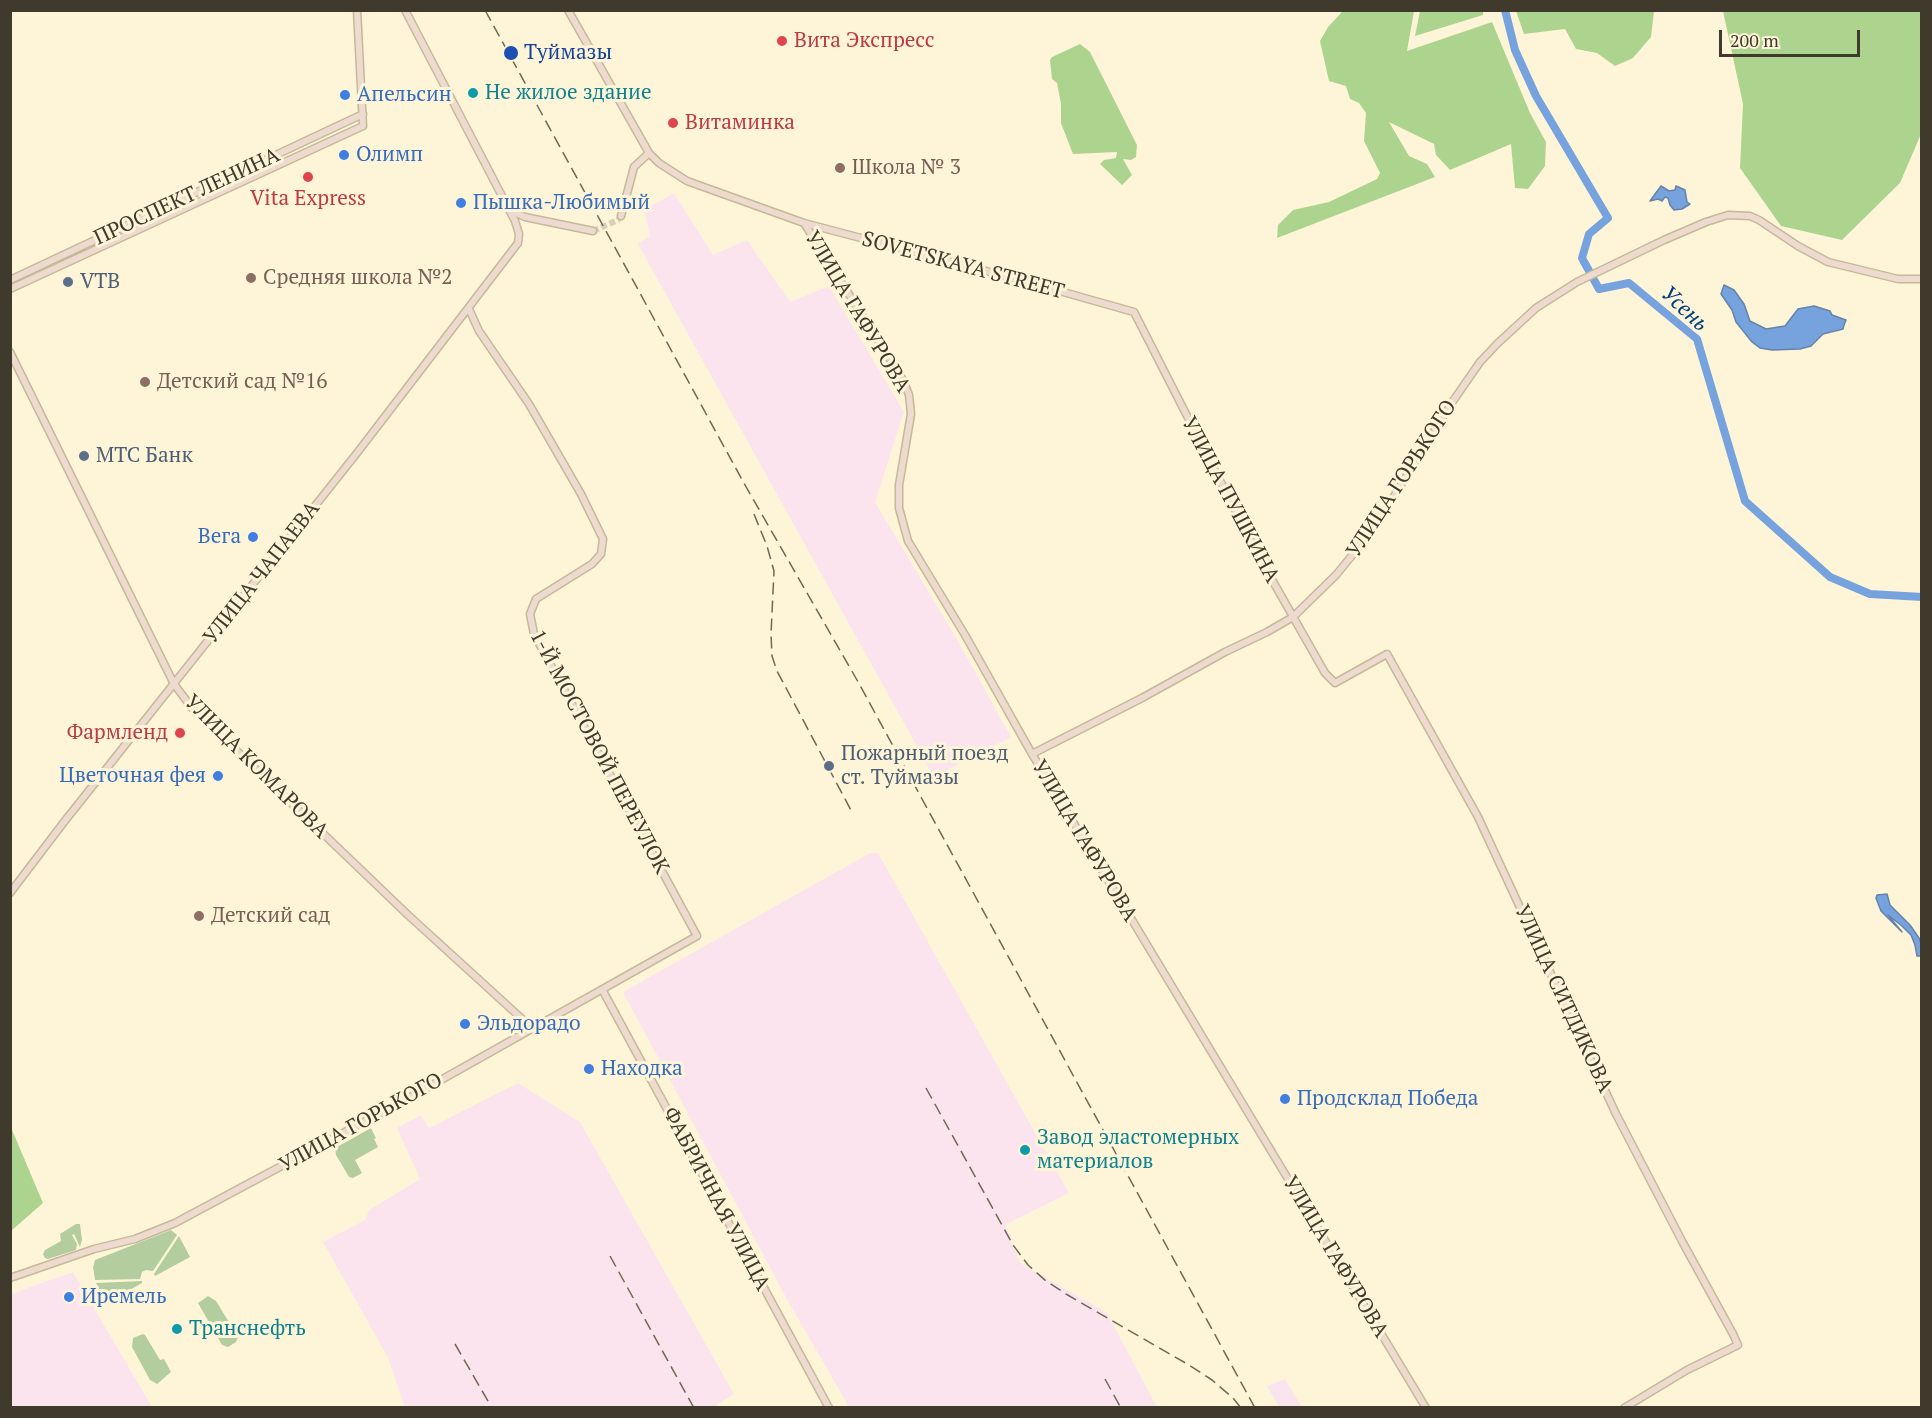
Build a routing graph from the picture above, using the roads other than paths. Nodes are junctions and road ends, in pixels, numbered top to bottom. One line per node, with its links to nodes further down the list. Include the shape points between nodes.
1 (357, 10): 4 (main road)
2 (405, 10): 6 (main road)
3 (568, 10): 5 (main road, SOVETSKAYA STREET)
4 (363, 114): 11 (main road, ПРОСПЕКТ ЛЕНИНА); 12 (main road, ПРОСПЕКТ ЛЕНИНА, via 363,126)
5 (650, 153): 7 (main road, via 634,167); 8 (main road, SOVETSKAYA STREET, via 687,181)
6 (509, 209): 9 (main road, via 525,217); 13 (main road, УЛИЦА ЧАПАЕВА, via 519,234 518,243)
7 (621, 216)
8 (804, 223): 14 (main road, SOVETSKAYA STREET); 19 (main road, УЛИЦА ГАФУРОВА, via 909,395 911,414 899,485 899,508 908,541)
9 (593, 231)
10 (1922, 279): 16 (main road, УЛИЦА ГОРЬКОГО, via 1898,279 1828,262 1759,220 1728,215 1664,240 1577,282 1536,309 1480,362 1372,530 1335,575)
11 (10, 280)
12 (10, 289)
13 (469, 309): 18 (main road, УЛИЦА ЧАПАЕВА); 21 (main road, 1-Й МОСТОВОЙ ПЕРЕУЛОК, via 541,424 603,539 600,554 592,564 536,599 530,614 534,634)
14 (1134, 312): 16 (main road, УЛИЦА ПУШКИНА)
15 (10, 352): 18 (main road, УЛИЦА КОМАРОВА)
16 (1293, 616): 17 (main road, УЛИЦА ПУШКИНА, via 1335,684); 19 (main road, УЛИЦА ГОРЬКОГО)
17 (1387, 654): 27 (main road, УЛИЦА СИТДИКОВА, via 1478,817 1616,1114 1738,1345)
18 (174, 684): 20 (main road, УЛИЦА ЧАПАЕВА); 23 (main road, УЛИЦА КОМАРОВА, via 192,708)
19 (1032, 754): 26 (main road, УЛИЦА ГАФУРОВА)
20 (10, 893)
21 (697, 936): 22 (main road, УЛИЦА ГОРЬКОГО)
22 (603, 991): 23 (main road, УЛИЦА ГОРЬКОГО); 25 (main road, ФАБРИЧНАЯ УЛИЦА)
23 (532, 1028): 24 (main road, УЛИЦА ГОРЬКОГО, via 175,1223)
24 (10, 1278)
25 (829, 1407)
26 (1426, 1407)
27 (1624, 1407)

